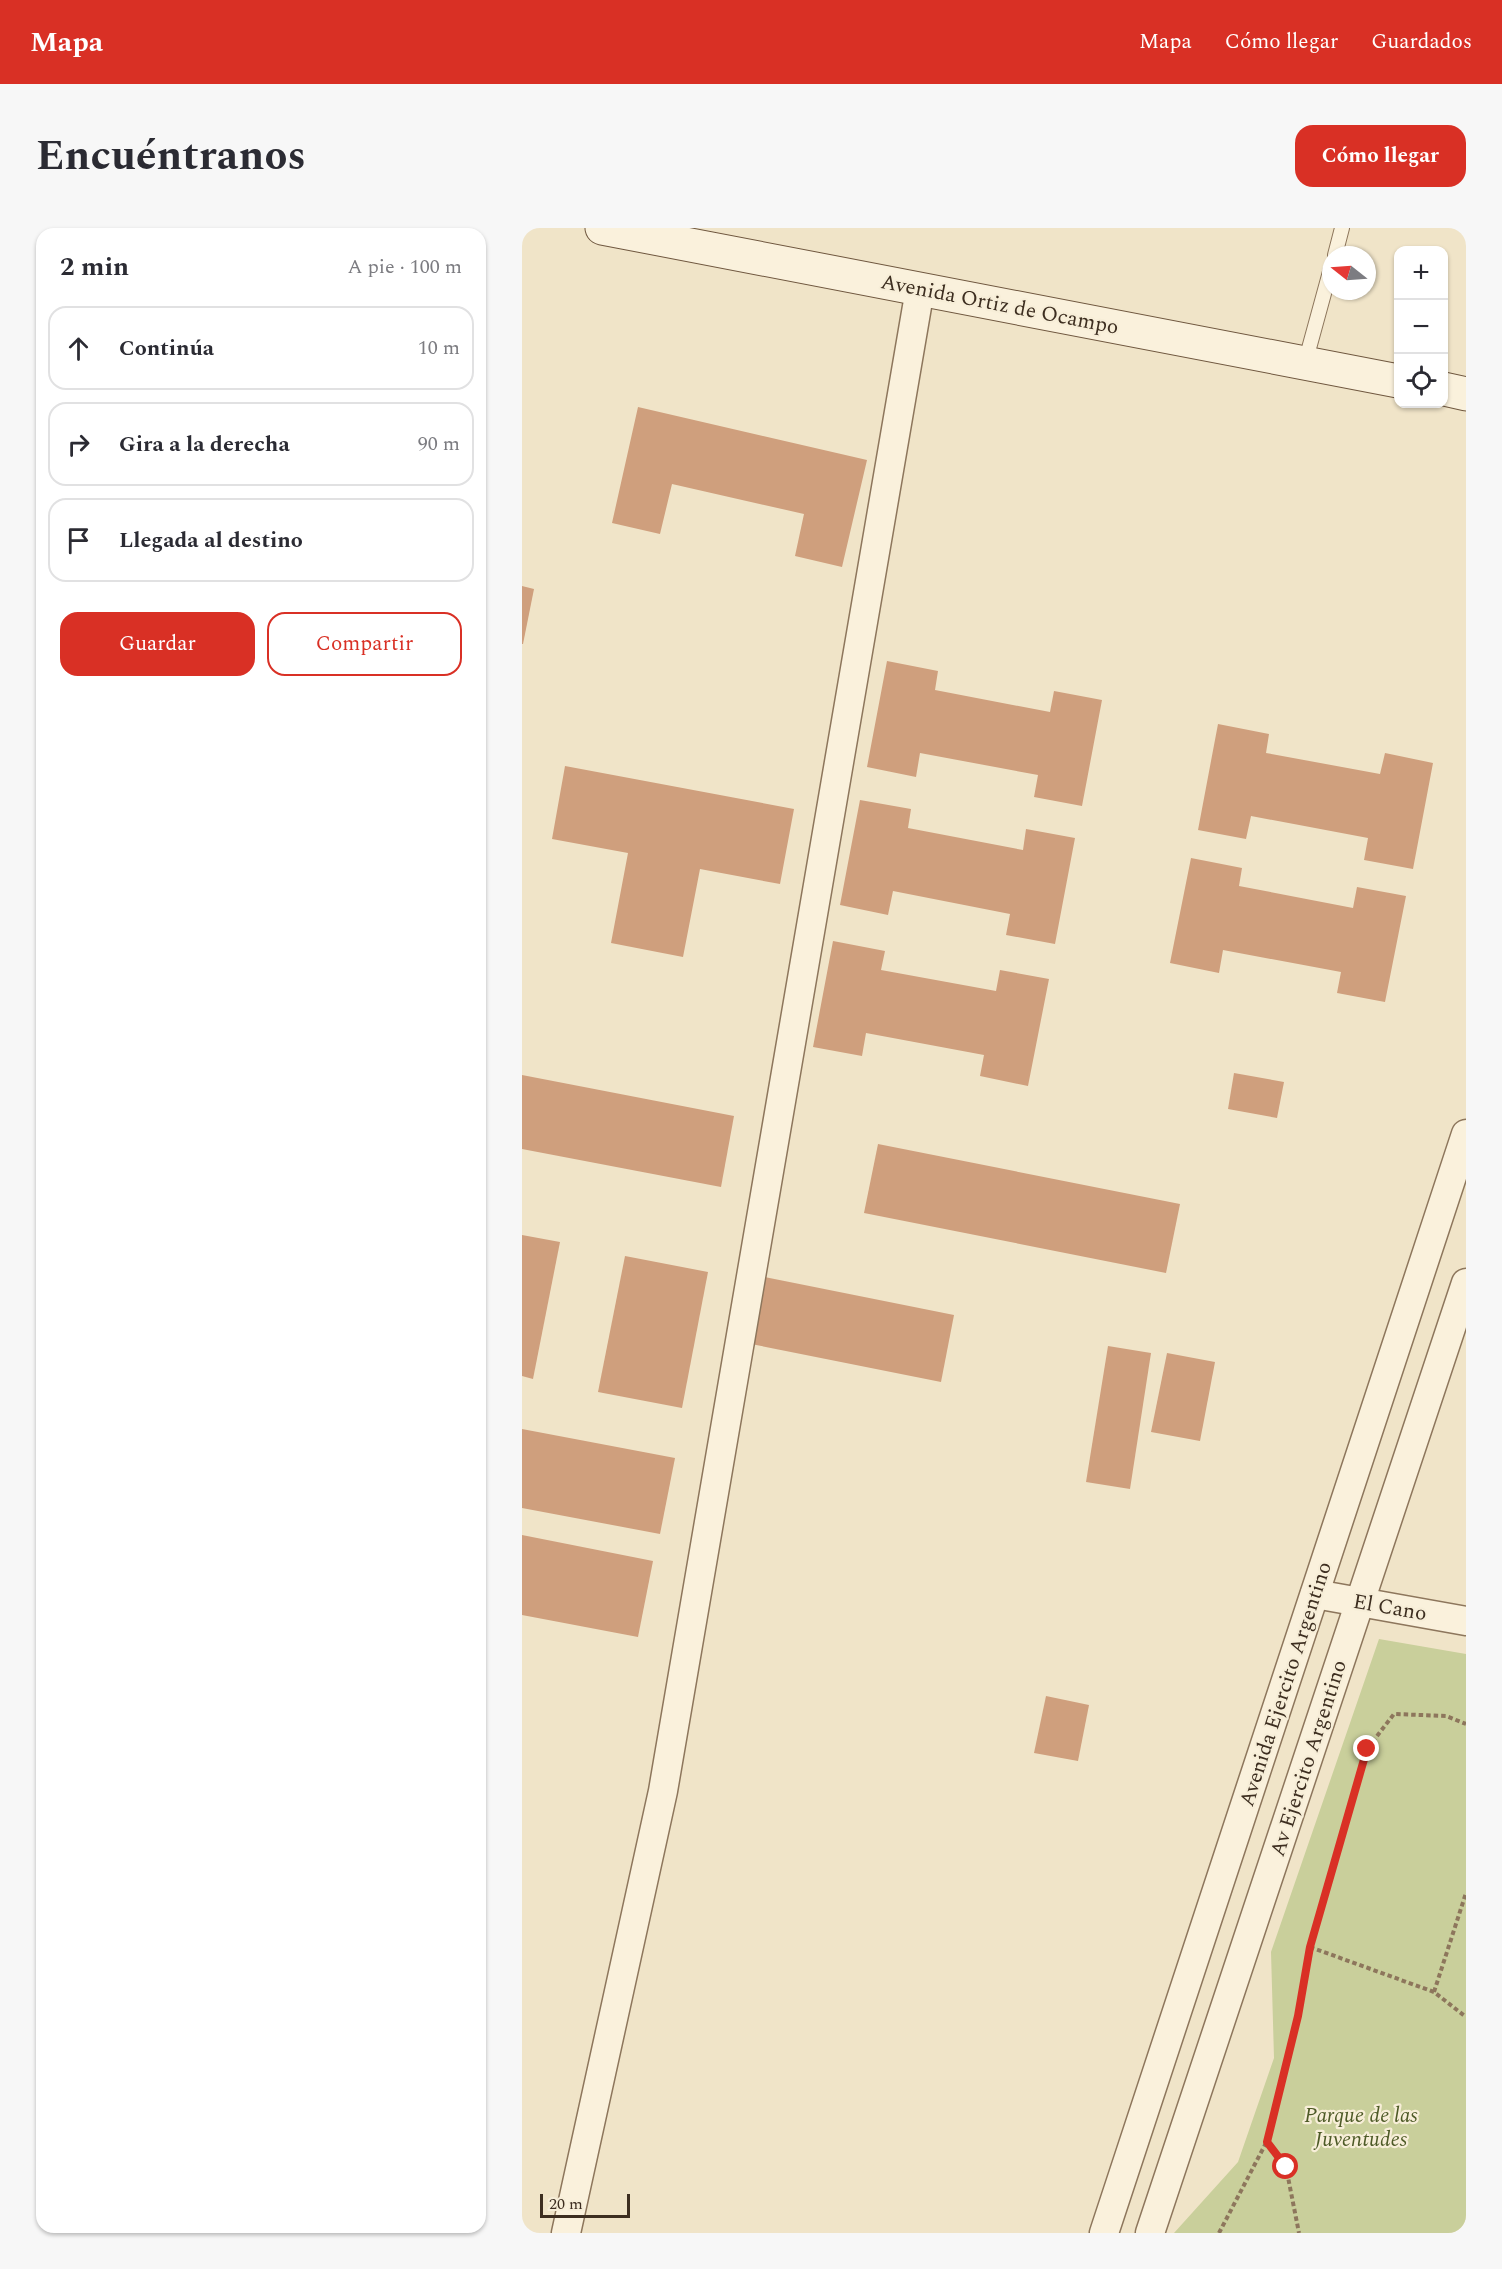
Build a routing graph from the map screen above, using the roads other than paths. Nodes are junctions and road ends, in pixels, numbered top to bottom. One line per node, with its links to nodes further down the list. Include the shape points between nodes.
1 (602, 228): 4 (main road, Avenida Ortiz de Ocampo)
2 (1342, 228): 3 (lane)
3 (1337, 246)
4 (920, 289): 6 (main road, Avenida Ortiz de Ocampo); 15 (street, via 663,1791)
5 (1322, 300): 6 (lane)
6 (1305, 363): 7 (main road, Avenida Ortiz de Ocampo)
7 (1394, 380)
8 (1448, 390): 9 (main road)
9 (1466, 394)
10 (1466, 1134): 12 (street, Avenida Ejercito Argentino)
11 (1466, 1283): 13 (street, Av Ejercito Argentino)
12 (1315, 1594): 13 (street, El Cano); 16 (street, Avenida Ejercito Argentino)
13 (1360, 1602): 14 (street, El Cano); 17 (street, Av Ejercito Argentino)
14 (1466, 1621)
15 (566, 2233)
16 (1104, 2233)
17 (1150, 2233)

